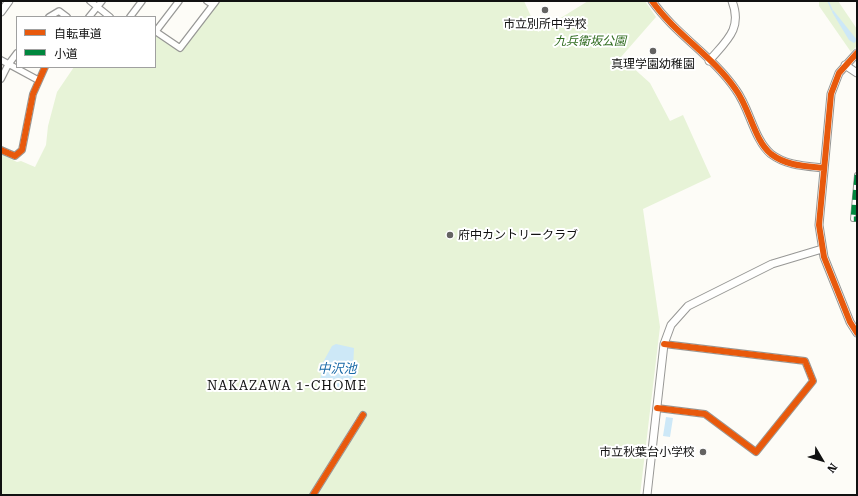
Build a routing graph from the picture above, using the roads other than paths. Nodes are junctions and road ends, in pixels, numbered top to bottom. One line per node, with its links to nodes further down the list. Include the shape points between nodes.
1 (9, 1): 11 (street)
2 (90, 1): 10 (street)
3 (102, 1): 10 (street)
4 (142, 1): 16 (street)
5 (179, 1): 17 (street)
6 (207, 1): 9 (street)
7 (652, 1): 22 (street, via 670,25)
8 (732, 1): 22 (street, via 736,15 734,28 730,37)
9 (215, 3): 18 (street, via 180,48)
10 (97, 7): 14 (street); 15 (street)
11 (1, 12)
12 (52, 16): 13 (street, via 59,11)
13 (66, 16)
14 (90, 16)
15 (109, 16)
16 (131, 16)
17 (156, 30)
18 (156, 32)
19 (857, 53): 24 (street)
20 (16, 54): 23 (street)
21 (1, 60): 23 (street)
22 (709, 61): 30 (street, via 737,91 748,109 759,139 770,152 795,165)
23 (8, 65): 27 (street); 28 (street)
24 (845, 65): 26 (street); 30 (street, via 831,94)
25 (44, 68): 28 (street)
26 (857, 73)
27 (1, 79)
28 (38, 80): 29 (street, via 22,150 15,156)
29 (1, 150)
30 (824, 168): 33 (street, via 819,225)
31 (857, 175): 32 (street, via 853,219)
32 (857, 219)
33 (822, 249): 34 (street, via 848,317); 35 (street, via 772,264 688,306 671,325)
34 (857, 333)
35 (664, 344): 36 (street); 36 (street, via 805,361 813,381 756,452 705,414)
36 (657, 408): 39 (street)
37 (363, 415): 38 (street)
38 (313, 495)
39 (646, 495)

